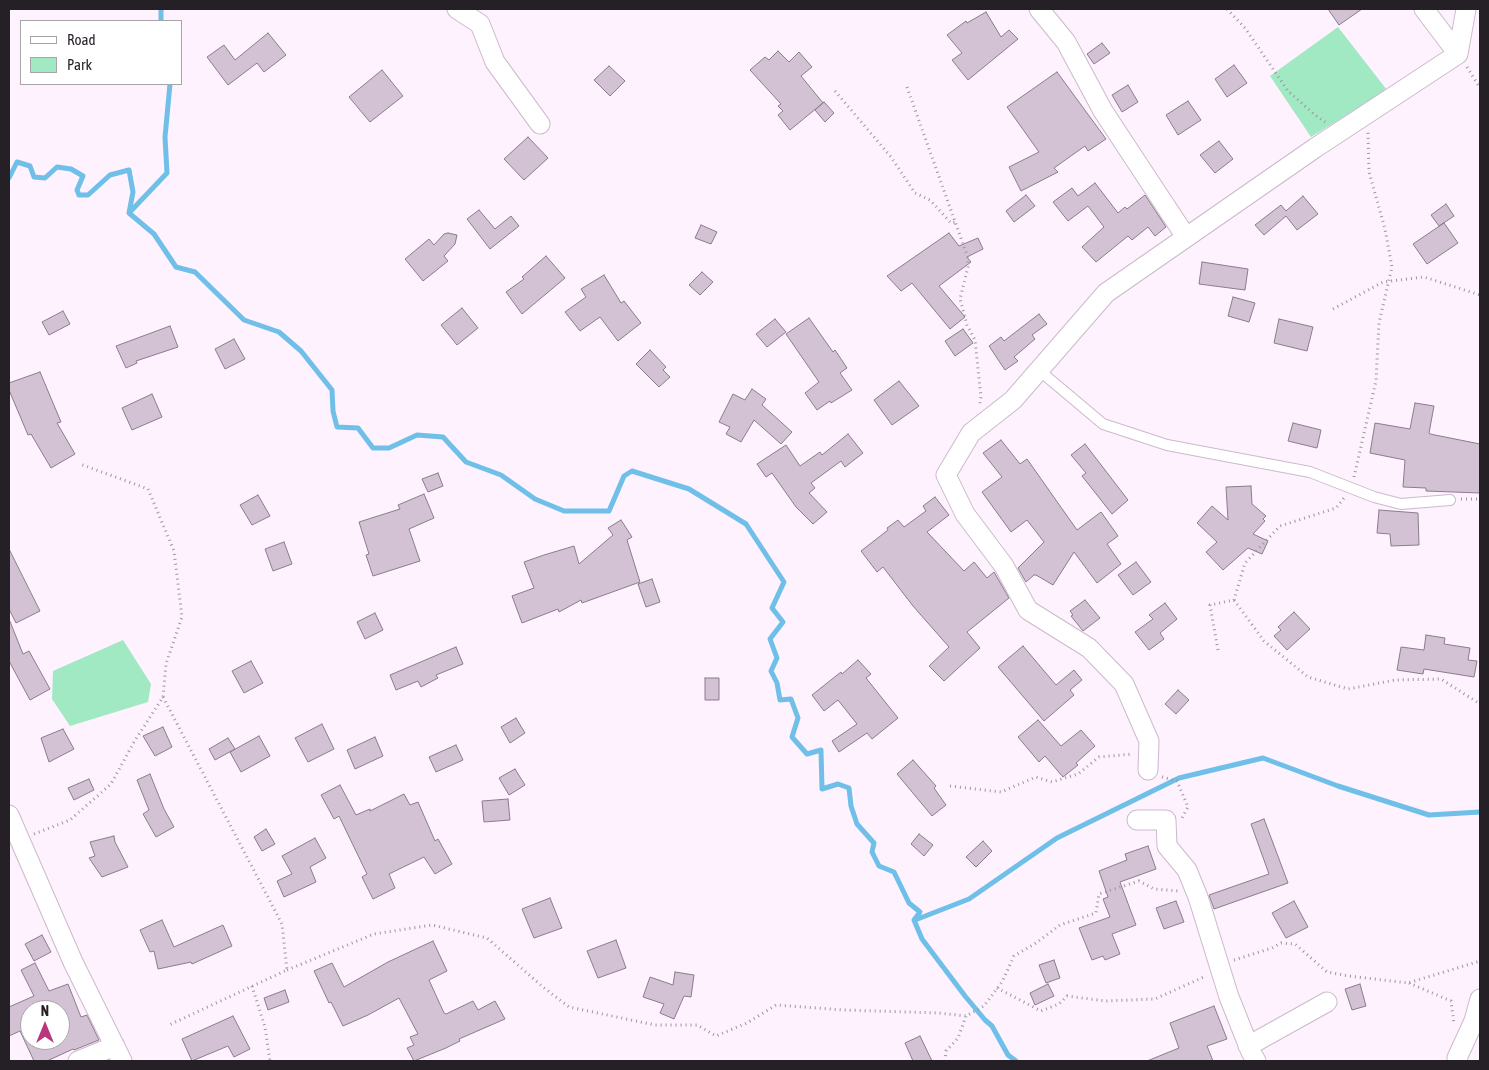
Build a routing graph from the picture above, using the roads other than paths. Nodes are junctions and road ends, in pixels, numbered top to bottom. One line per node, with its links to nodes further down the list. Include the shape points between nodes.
1 (457, 9): 6 (street, via 480,24 495,62)
2 (1039, 9): 7 (street, via 1066,42 1103,112)
3 (1424, 9): 5 (street)
4 (1466, 9): 5 (street)
5 (1458, 54): 7 (street)
6 (540, 124)
7 (1186, 237): 8 (street, via 1106,293)
8 (1040, 371): 9 (lane, via 1103,424 1167,445 1310,472 1401,504); 10 (street, via 1013,400 971,433 946,475 965,514 1004,566 1028,610 1089,648 1124,684 1149,741)
9 (1450, 500)
10 (1148, 770)
11 (9, 815): 15 (street, via 73,962)
12 (1137, 820): 16 (street, via 1166,820 1168,846 1187,870 1196,892 1228,997)
13 (1480, 999): 18 (street)
14 (1327, 1002): 16 (street)
15 (118, 1054): 17 (street)
16 (1252, 1054)
17 (78, 1061)
18 (1458, 1061)

